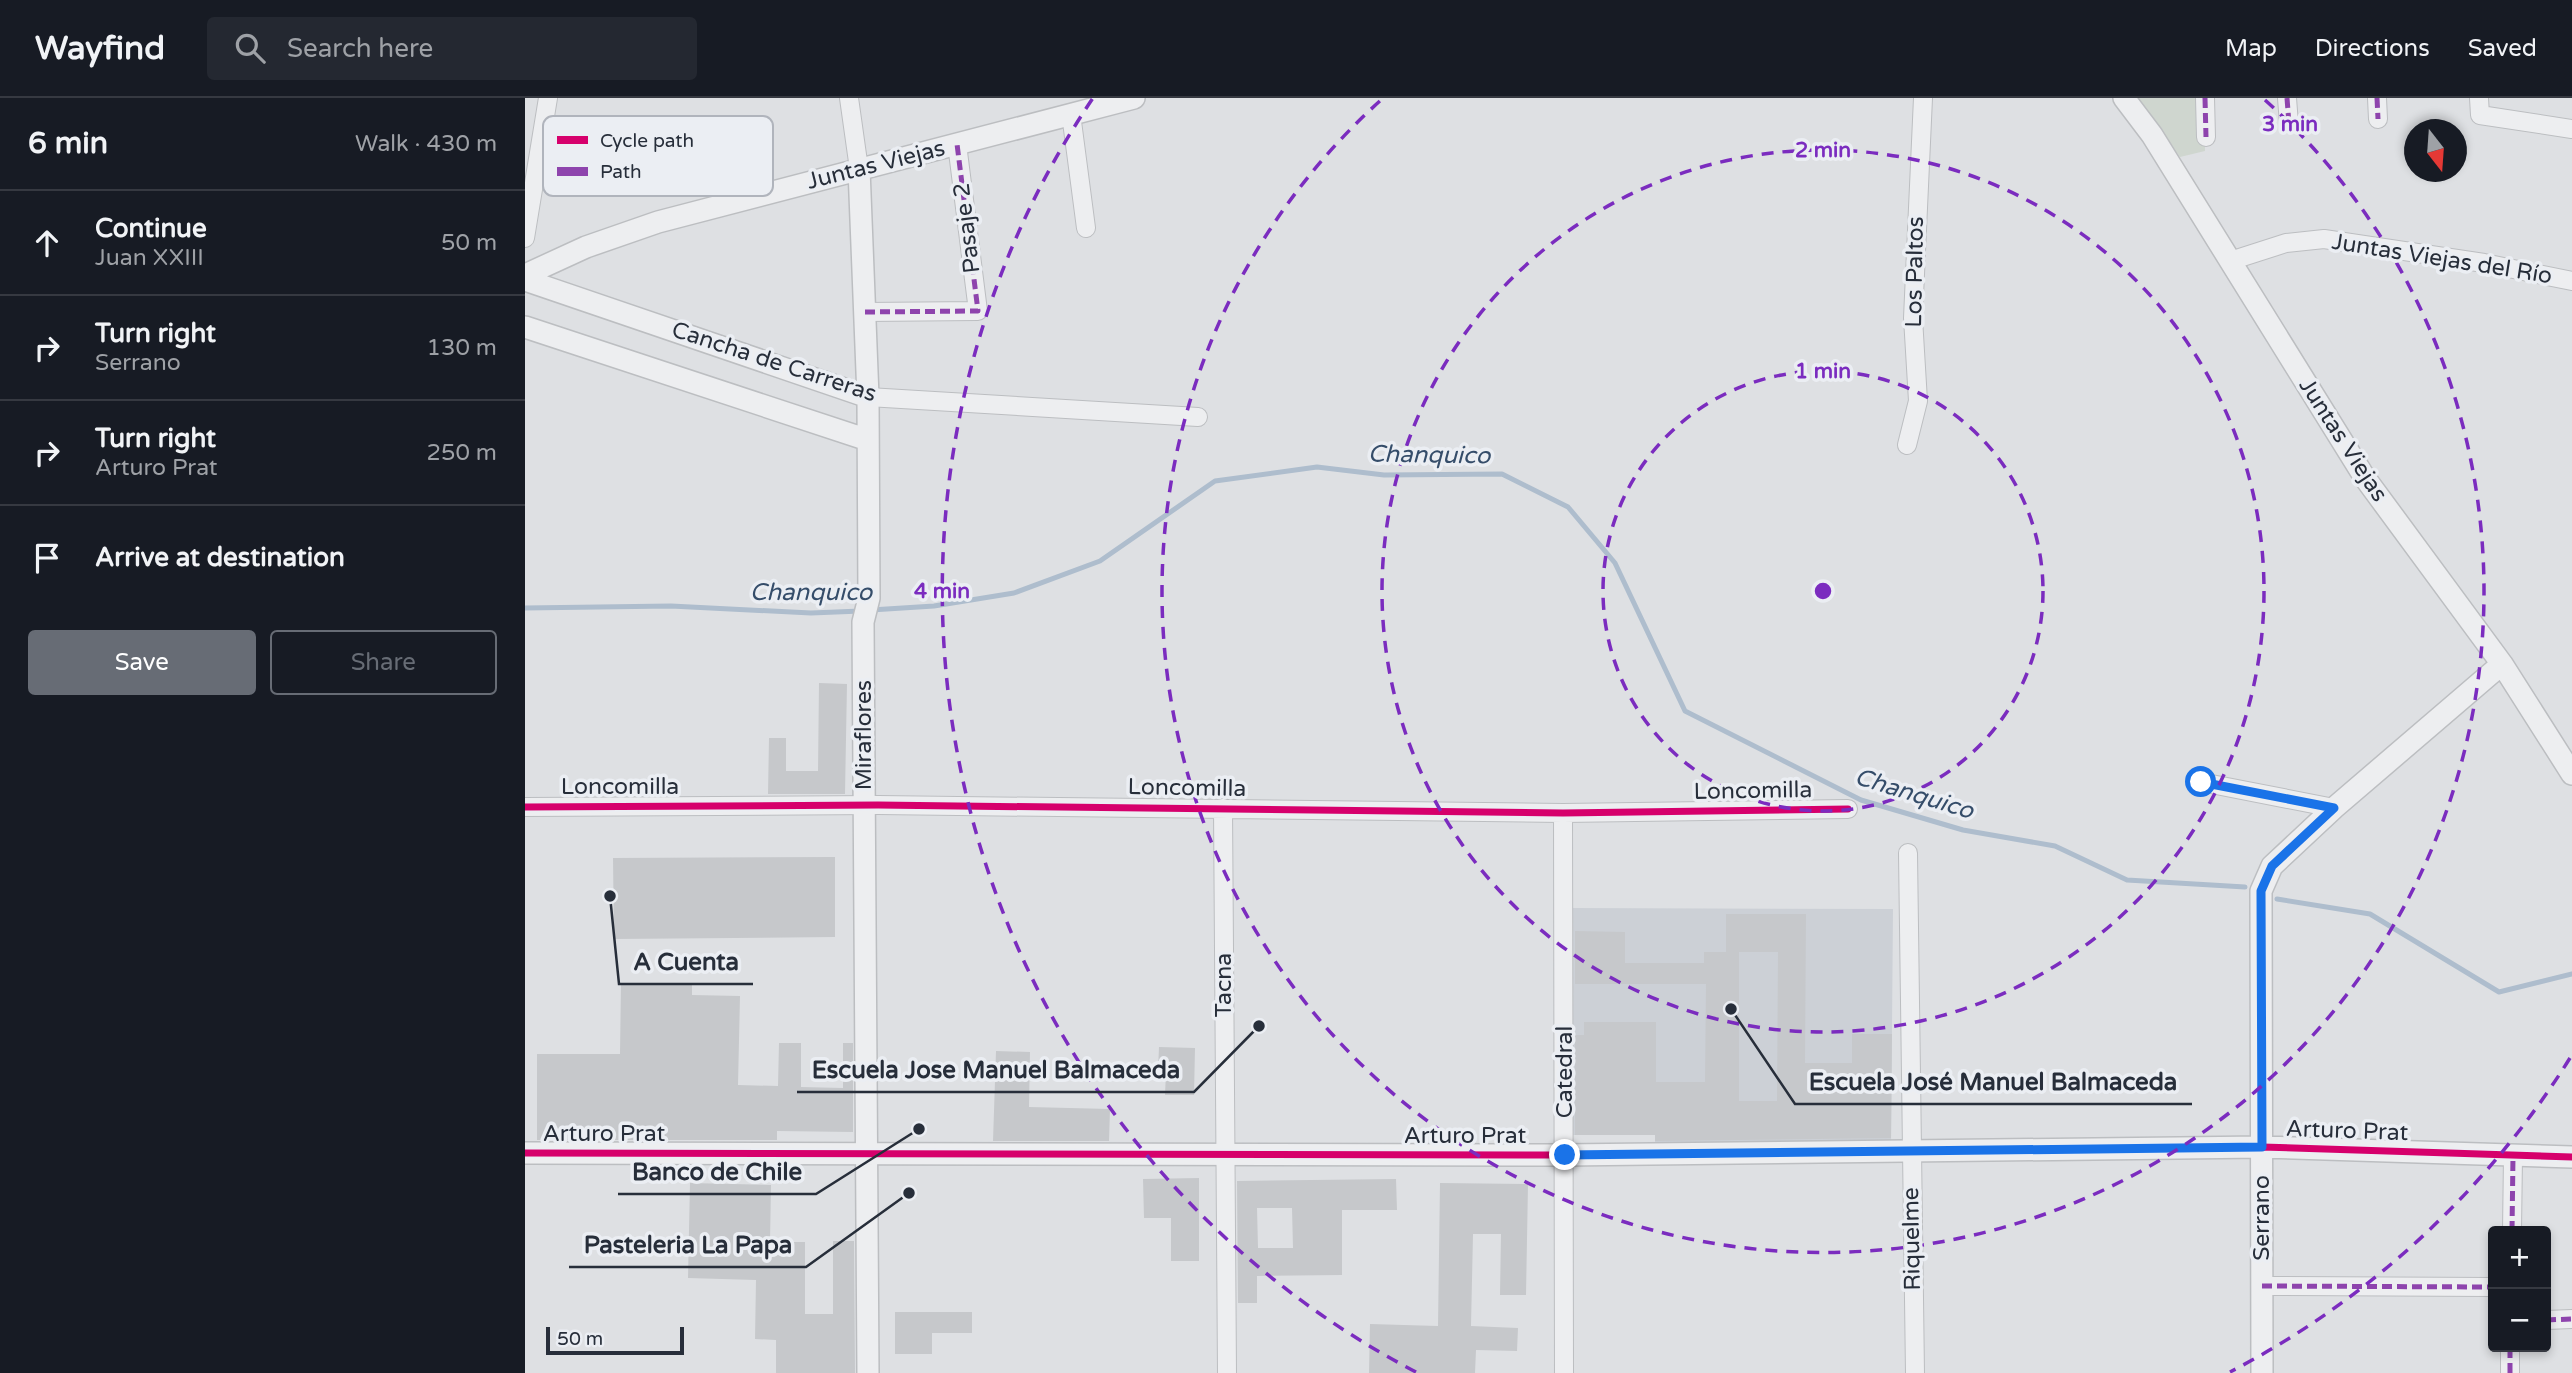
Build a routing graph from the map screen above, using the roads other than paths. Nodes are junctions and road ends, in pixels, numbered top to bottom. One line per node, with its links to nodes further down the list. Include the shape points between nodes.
1 (548, 98): 11 (street)
2 (849, 98): 18 (street, Miraflores)
3 (1923, 98): 31 (street, Los Paltos, via 1913,318 1917,401)
4 (2124, 98): 23 (street, Juntas Viejas)
5 (2205, 98): 16 (street)
6 (2287, 98): 13 (street)
7 (2377, 98): 12 (street)
8 (2479, 98): 15 (street, via 2480,114)
9 (1127, 99): 10 (street, Juntas Viejas)
10 (1071, 114): 17 (street, Juntas Viejas); 21 (street)
11 (545, 116)
12 (2378, 119)
13 (2289, 124)
14 (543, 128): 22 (street)
15 (2572, 129)
16 (2206, 137)
17 (957, 144): 18 (street, Juntas Viejas); 26 (street, Pasaje 2, via 978,311)
18 (859, 169): 19 (street, Juntas Viejas); 26 (street, Miraflores)
19 (773, 192)
20 (757, 196): 24 (street, Juntas Viejas, via 586,247)
21 (1086, 228)
22 (525, 238)
23 (2230, 261): 25 (street, Juntas Viejas del Río, via 2286,243 2324,239); 32 (street, Juntas Viejas, via 2365,478)
24 (525, 277): 28 (street, Cancha de Carreras)
25 (2572, 281)
26 (865, 312): 28 (street, Miraflores)
27 (525, 327): 30 (street, Cancha de Carreras)
28 (868, 397): 29 (street, Cancha de Carreras); 30 (street, Miraflores)
29 (1198, 416)
30 (868, 440): 35 (street, Miraflores, via 869,598 863,622)
31 (1907, 445)
32 (2502, 664): 33 (street, Juntas Viejas); 38 (street, Serrano)
33 (2572, 774)
34 (2201, 782): 38 (street)
35 (865, 805): 36 (street, Loncomilla); 37 (street, Loncomilla); 45 (street, Miraflores)
36 (525, 807)
37 (1223, 808): 40 (street, Loncomilla); 46 (street, Tacna)
38 (2334, 808): 42 (street, Serrano, via 2272,866 2261,891)
39 (1848, 809): 40 (street, Loncomilla)
40 (1563, 813): 47 (street, Catedral)
41 (1908, 853): 44 (street, Riquelme)
42 (2262, 1147): 44 (street, Arturo Prat); 48 (street, Arturo Prat); 51 (street, Serrano)
43 (525, 1153): 45 (street, Arturo Prat)
44 (1910, 1153): 47 (street, Arturo Prat); 59 (street, Riquelme)
45 (867, 1155): 46 (street, Arturo Prat); 56 (street, Miraflores)
46 (1225, 1155): 47 (street, Arturo Prat); 57 (street, Tacna)
47 (1565, 1155): 58 (street, Catedral)
48 (2513, 1156): 49 (street, Arturo Prat); 50 (street)
49 (2572, 1157)
50 (2512, 1226)
51 (2262, 1286): 52 (street); 60 (street, Serrano)
52 (2488, 1287)
53 (2551, 1320): 54 (street)
54 (2572, 1320)
55 (2510, 1352): 61 (street)
56 (868, 1373)
57 (1227, 1373)
58 (1564, 1373)
59 (1915, 1373)
60 (2262, 1373)
61 (2510, 1373)

